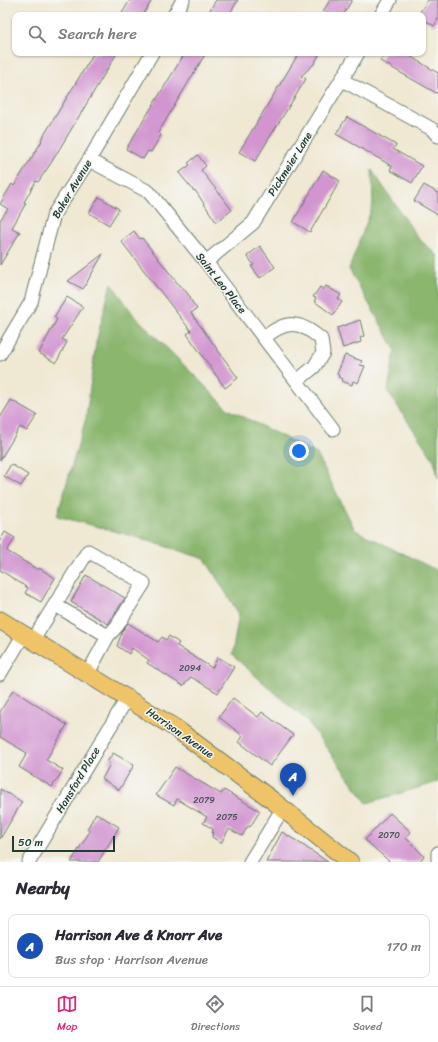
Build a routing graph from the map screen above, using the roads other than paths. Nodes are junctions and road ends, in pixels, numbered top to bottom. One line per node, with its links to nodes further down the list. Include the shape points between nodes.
1 (183, 0): 3 (street)
2 (390, 0): 4 (street)
3 (176, 12)
4 (383, 12)
5 (150, 56): 9 (street, Baker Avenue)
6 (356, 56): 7 (street, Pickmeier Lane)
7 (342, 80): 8 (street, via 432,129); 10 (street, Pickmeier Lane, via 253,223)
8 (438, 136)
9 (89, 160): 10 (street, Saint Leo Place, via 149,192); 11 (street, Baker Avenue, via 54,214 31,302)
10 (206, 262): 12 (street, Saint Leo Place)
11 (5, 334): 13 (street, Baker Avenue)
12 (264, 338): 14 (street, Saint Leo Place); 14 (street, via 276,328 292,324 309,329 321,339 322,352 314,368)
13 (0, 354)
14 (297, 381): 15 (street, Saint Leo Place)
15 (333, 429)
16 (55, 605): 18 (street); 18 (street, via 88,551 144,582); 19 (street)
17 (0, 620): 19 (main road, Harrison Avenue)
18 (108, 636): 20 (street)
19 (29, 637): 20 (main road, Harrison Avenue); 21 (street)
20 (88, 673): 22 (main road, Harrison Avenue)
21 (0, 674)
22 (128, 698): 23 (main road, Harrison Avenue, via 175,728); 26 (street, Hansford Place)
23 (283, 808): 27 (street); 28 (main road, Harrison Avenue)
24 (438, 853): 25 (street)
25 (438, 860)
26 (29, 862)
27 (250, 862)
28 (350, 862)

